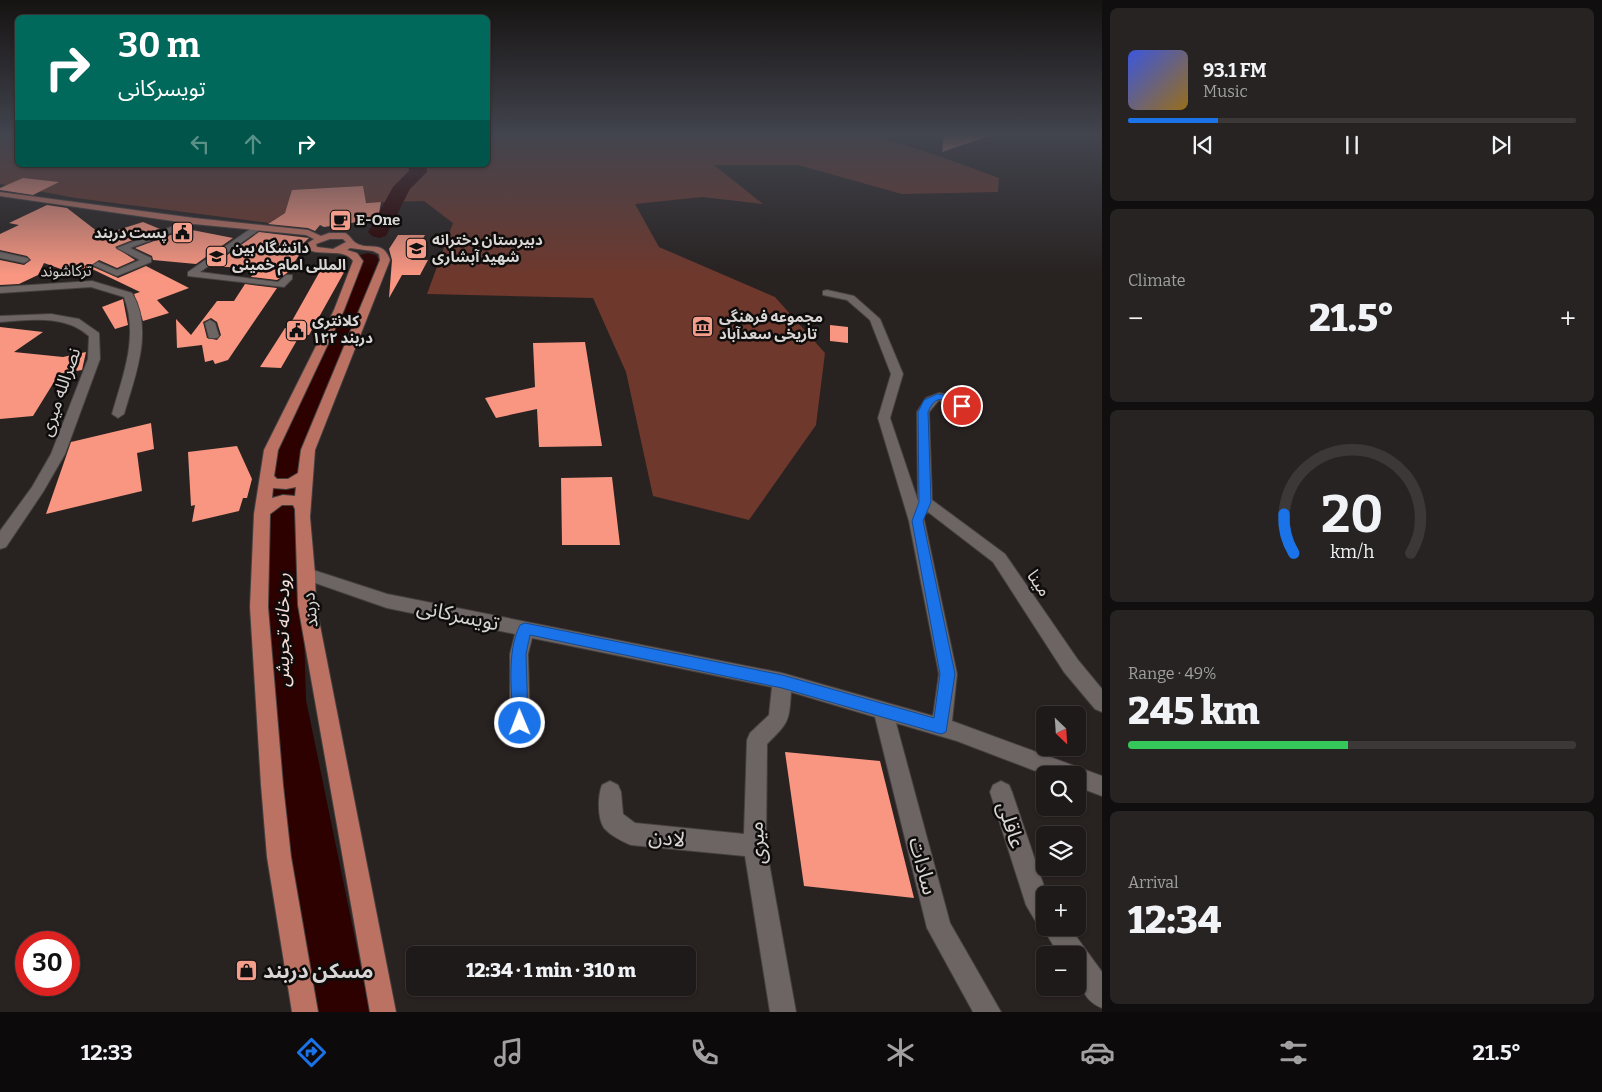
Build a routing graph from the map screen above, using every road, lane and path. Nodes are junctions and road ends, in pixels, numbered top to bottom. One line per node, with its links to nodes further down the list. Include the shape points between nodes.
1 (0, 194): 2 (main road)
2 (194, 221): 3 (main road); 8 (street, via 122,248 148,260 116,273)
3 (256, 228): 4 (main road, via 308,233); 9 (street, via 191,274 280,285)
4 (318, 238): 5 (main road, via 345,236 351,240); 5 (main road, via 311,245 315,250)
5 (344, 247): 17 (main road, دربند, via 376,249 383,253 385,260 308,450); 18 (main road, via 358,262 271,450)
6 (0, 255): 7 (street)
7 (24, 260)
8 (98, 264)
9 (289, 277)
10 (0, 290): 16 (street, ترکاشوند, via 92,284 128,295 134,305 137,339)
11 (827, 293): 22 (street, via 850,298 875,319 897,374 884,418)
12 (0, 319): 23 (street, نصرالله میری, via 66,318 85,325 95,335 94,359 58,454)
13 (210, 323): 14 (street)
14 (214, 336)
15 (962, 406): 19 (street, via 950,398 937,397 928,402 923,412)
16 (118, 414)
17 (305, 474): 18 (main road, via 297,482 283,485 272,483); 20 (main road, دربند)
18 (267, 477): 21 (main road)
19 (925, 502): 22 (street); 27 (street, مینا, via 999,558 1071,666)
20 (302, 509): 21 (main road, via 298,502 282,500 269,505); 24 (main road, دربند)
21 (262, 514): 40 (main road, via 259,607 272,785 279,857)
22 (917, 521): 30 (street, via 948,674)
23 (0, 543)
24 (307, 574): 25 (street, تویسرکانی, via 387,600); 41 (main road, دربند, via 307,605)
25 (525, 629): 26 (street, تویسرکانی); 29 (street, via 519,654)
26 (782, 682): 28 (street, تویسرکانی); 36 (street, میری, via 779,718 757,740)
27 (1102, 703)
28 (883, 710): 30 (street, تویسرکانی); 43 (street, سادات, via 939,928)
29 (520, 723)
30 (941, 727): 31 (street, تویسرکانی)
31 (1048, 766)
32 (1086, 780): 33 (street)
33 (1102, 786)
34 (610, 792): 36 (street, لادن, via 612,820 631,834)
35 (1001, 792): 37 (street, عاقلی)
36 (755, 846): 42 (street, میری)
37 (1036, 900)
38 (1086, 971): 39 (street)
39 (1102, 995)
40 (305, 1012)
41 (383, 1012)
42 (783, 1012)
43 (988, 1012)

